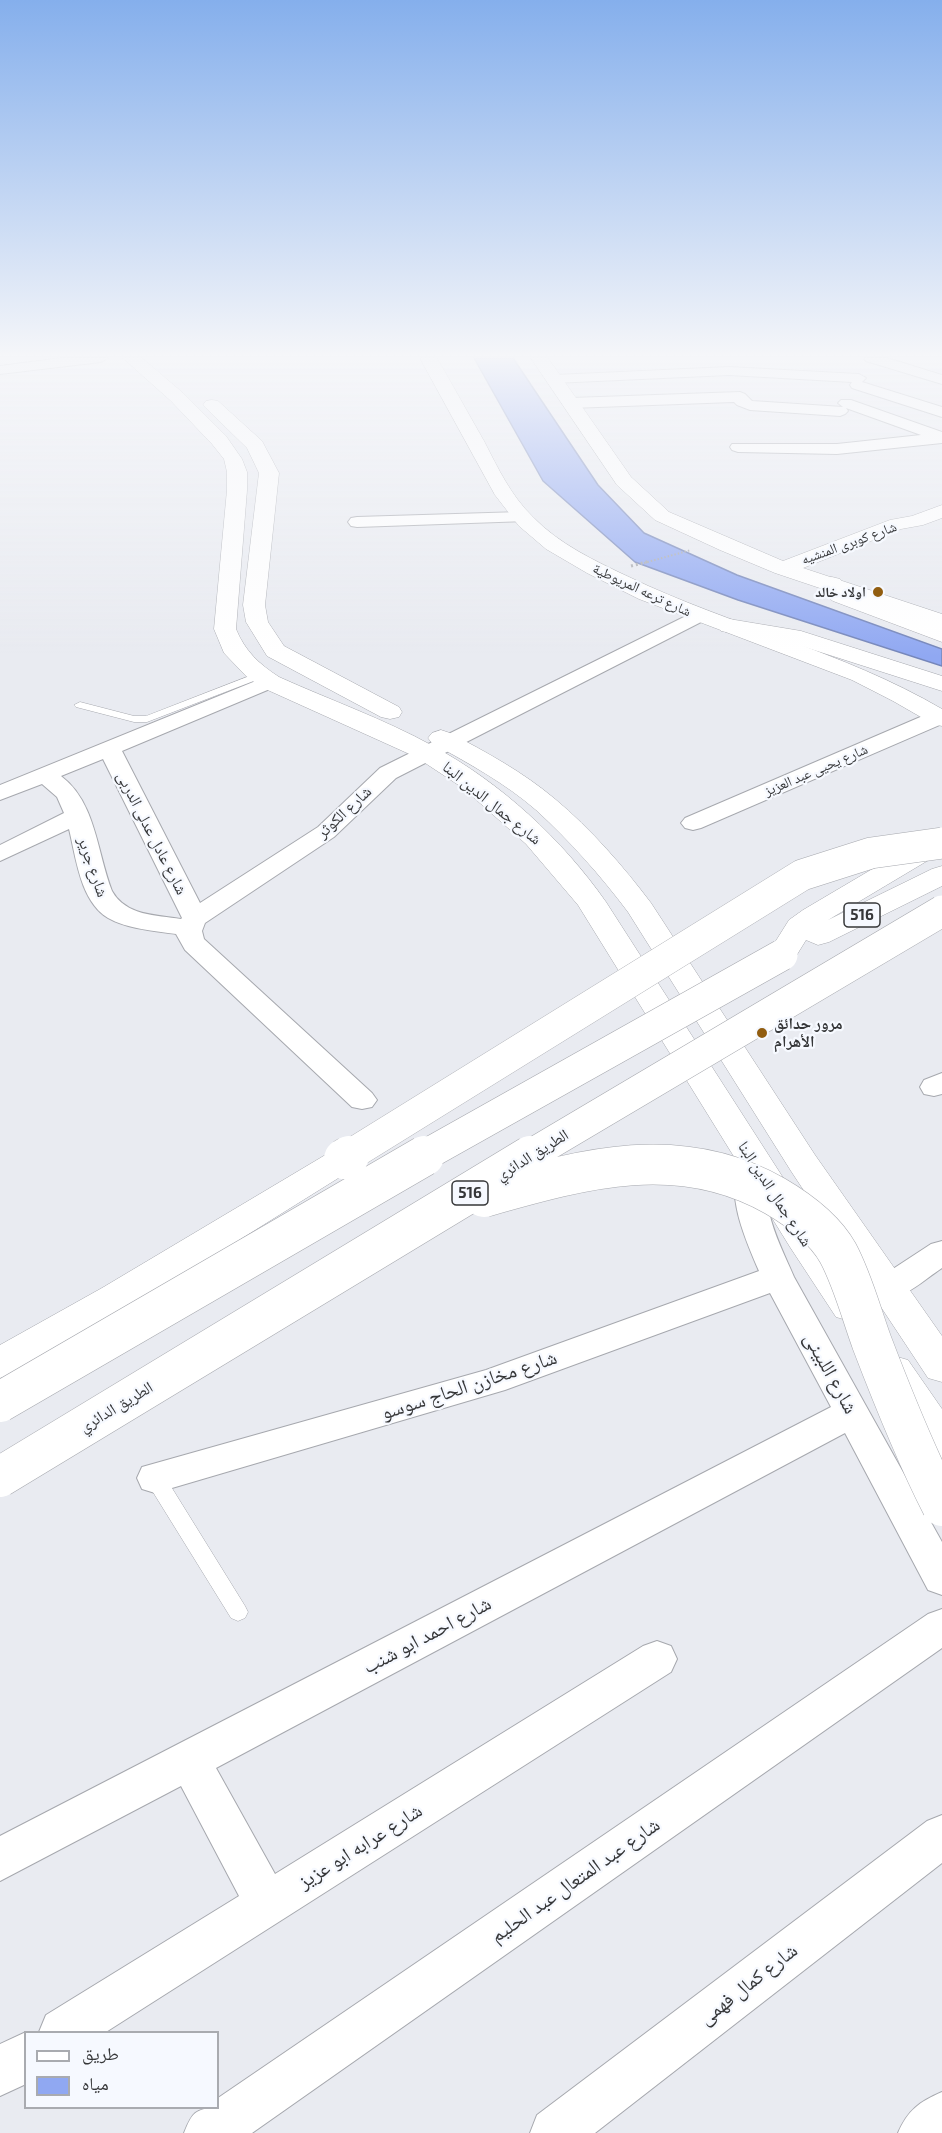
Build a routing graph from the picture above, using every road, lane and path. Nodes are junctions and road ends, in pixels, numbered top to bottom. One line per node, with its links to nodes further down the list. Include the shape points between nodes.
1 (232, 458): 18 (main road, شارع جمال الدين البنا, via 237,490 225,629 232,648)
2 (261, 458): 23 (main road, شارع جمال الدين البنا, via 269,473 254,605 257,622 275,651)
3 (483, 458): 6 (main road, شارع ترعه المريوطية)
4 (608, 458): 11 (main road, via 624,481 662,516)
5 (942, 511): 7 (main road, شارع كوبرى المنشيه)
6 (521, 517): 8 (street); 14 (main road, شارع ترعه المريوطية, via 560,550)
7 (916, 521): 11 (main road, شارع كوبرى المنشيه, via 897,524); 12 (main road, شارع كوبرى المنشيه, via 910,528)
8 (357, 522)
9 (686, 551): 10 (path)
10 (631, 566)
11 (783, 567): 12 (main road)
12 (806, 576): 13 (main road)
13 (832, 584): 15 (main road); 17 (main road, via 841,596)
14 (698, 616): 16 (main road, شارع ترعه المريوطية); 23 (street, شارع الكوثر)
15 (942, 622)
16 (729, 626): 19 (main road, via 793,636); 21 (main road, شارع ترعه المريوطية, via 830,661)
17 (942, 634)
18 (265, 679): 20 (lane, via 147,719); 22 (street); 23 (main road, شارع جمال الدين البنا)
19 (942, 684)
20 (80, 705)
21 (941, 718): 28 (street, شارع يحيى عبد العزيز)
22 (108, 747): 25 (street); 33 (street, شارع عادل عدلى الدربى)
23 (437, 747): 24 (main road, شارع جمال الدين البنا); 33 (street, شارع الكوثر, via 388,773 326,832)
24 (478, 772): 36 (main road, شارع جمال الدين البنا, via 591,902); 40 (main road, شارع جمال الدين البنا, via 545,804 613,872)
25 (43, 774): 26 (street); 27 (street, شارع جرير, via 63,789)
26 (0, 793)
27 (76, 816): 30 (street, شارع جرير); 33 (street, شارع جرير, via 100,892 109,907 130,917)
28 (693, 823)
29 (942, 841): 34 (main road, bridge, via 813,916 800,926); 41 (main road, bridge, via 851,857 802,875 175,1262)
30 (0, 854)
31 (942, 875): 34 (main road, 516)
32 (942, 911): 37 (main road, الطريق الدائري / 516, bridge)
33 (192, 923): 35 (street, via 189,936 194,944)
34 (782, 955): 43 (main road, 516, bridge, via 342,1202)
35 (362, 1100)
36 (752, 1160): 39 (street, شارع اللبينى, via 750,1194 756,1230); 45 (main road, شارع جمال الدين البنا)
37 (444, 1209): 46 (main road, الطريق الدائري / 516, bridge); 48 (main road, bridge, via 582,1170 637,1163 685,1164 731,1174 774,1194 818,1224 837,1251 899,1416)
38 (942, 1252): 40 (street)
39 (778, 1277): 44 (street, شارع اللبينى); 47 (street, شارع مخازن الحاج سوسو, via 493,1381)
40 (888, 1288): 42 (main road, شارع جمال الدين البنا)
41 (0, 1363)
42 (942, 1367)
43 (0, 1401)
44 (853, 1412): 49 (street, شارع اللبينى); 53 (street, شارع احمد ابو شنب)
45 (942, 1442)
46 (0, 1477)
47 (155, 1478): 50 (lane)
48 (942, 1506)
49 (942, 1578)
50 (238, 1612)
51 (942, 1626): 61 (street, شارع عبد المتعال عبد الحليم)
52 (657, 1659): 56 (street, شارع عرابه ابو عزيز)
53 (189, 1760): 55 (street, شارع احمد ابو شنب); 56 (street)
54 (942, 1836): 62 (street, شارع كمال فهمى)
55 (0, 1859)
56 (267, 1904): 57 (street, شارع عرابه ابو عزيز)
57 (65, 2031)
58 (24, 2057): 59 (street)
59 (0, 2072)
60 (942, 2117): 63 (street)
61 (209, 2133)
62 (555, 2133)
63 (923, 2133)

